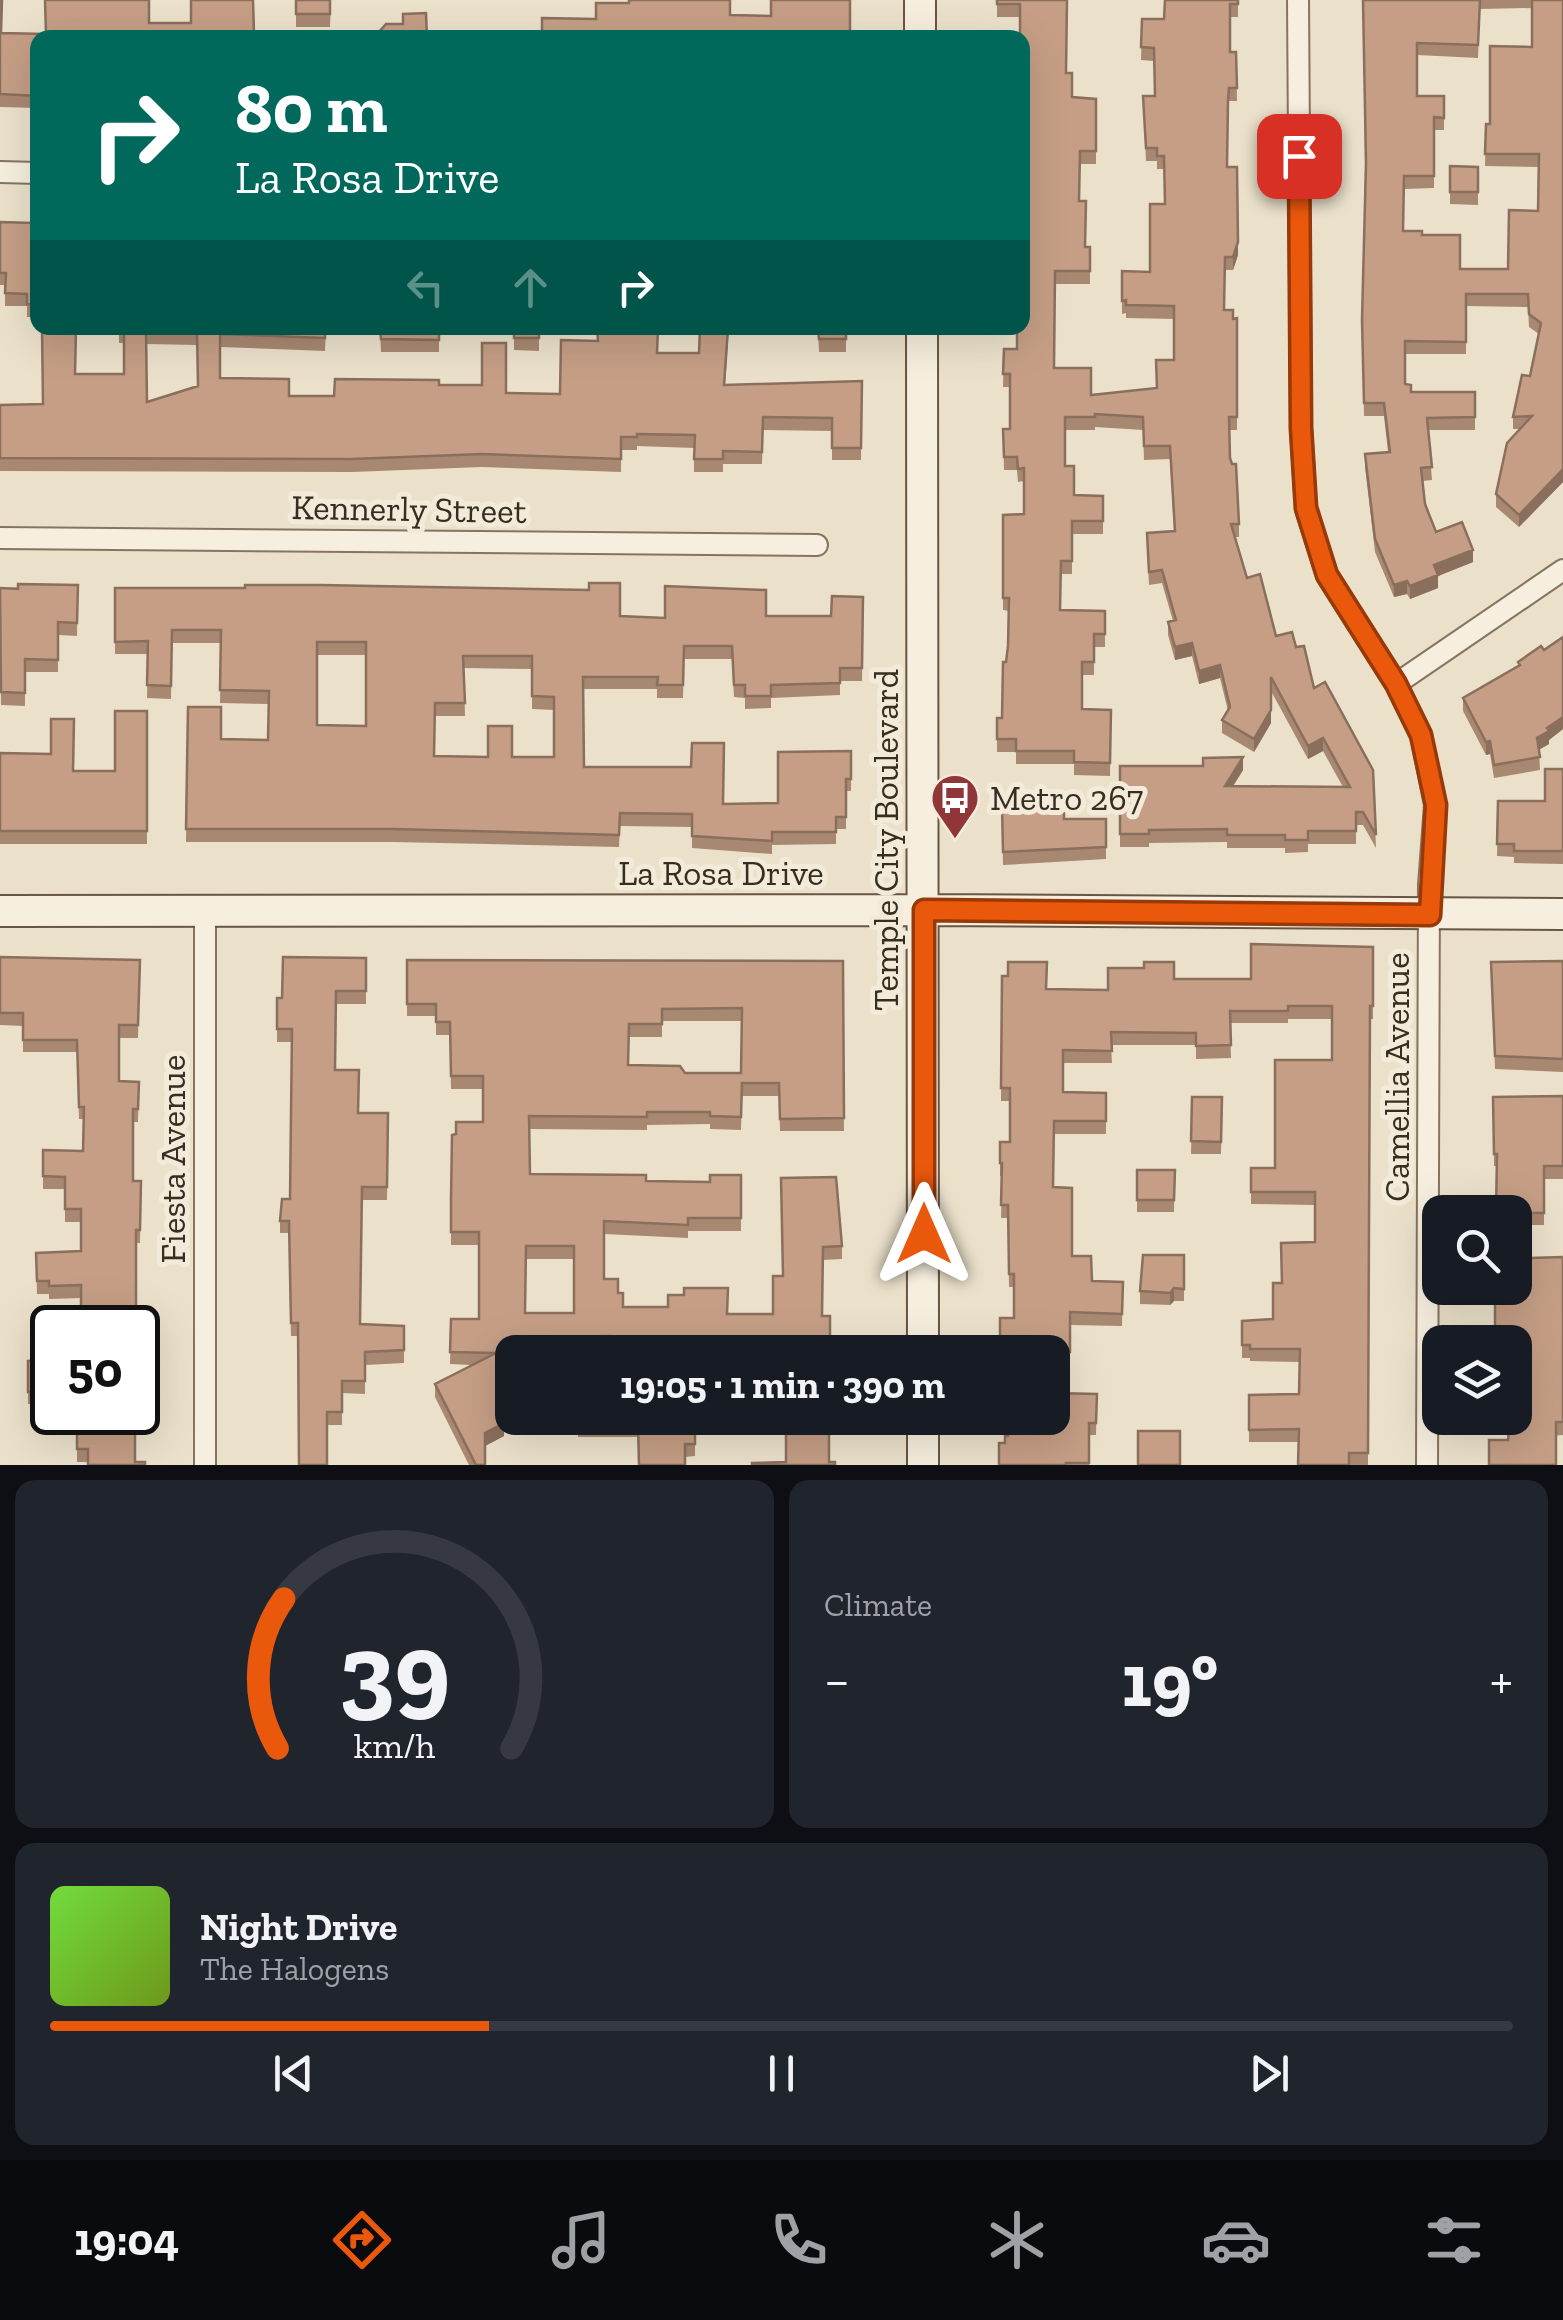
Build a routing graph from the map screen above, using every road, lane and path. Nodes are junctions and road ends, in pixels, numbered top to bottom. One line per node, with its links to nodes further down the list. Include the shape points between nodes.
1 (920, 0): 3 (street)
2 (1298, 0): 10 (street, Camellia Avenue, via 1306,508 1327,575)
3 (920, 30)
4 (0, 172): 5 (street)
5 (30, 172)
6 (922, 335): 12 (street, Temple City Boulevard)
7 (0, 538): 8 (street, Kennerly Street)
8 (817, 545)
9 (1563, 570): 10 (street)
10 (1396, 684): 15 (street, Camellia Avenue, via 1421,735 1436,805)
11 (0, 910): 13 (street, La Rosa Drive)
12 (924, 910): 13 (street, La Rosa Drive); 15 (street, La Rosa Drive); 16 (street, Temple City Boulevard)
13 (205, 912): 18 (street, Fiesta Avenue)
14 (1563, 914): 15 (street, La Rosa Drive)
15 (1430, 915): 20 (street, Camellia Avenue)
16 (923, 1335)
17 (923, 1435): 19 (street)
18 (205, 1465)
19 (923, 1465)
20 (1427, 1465)

